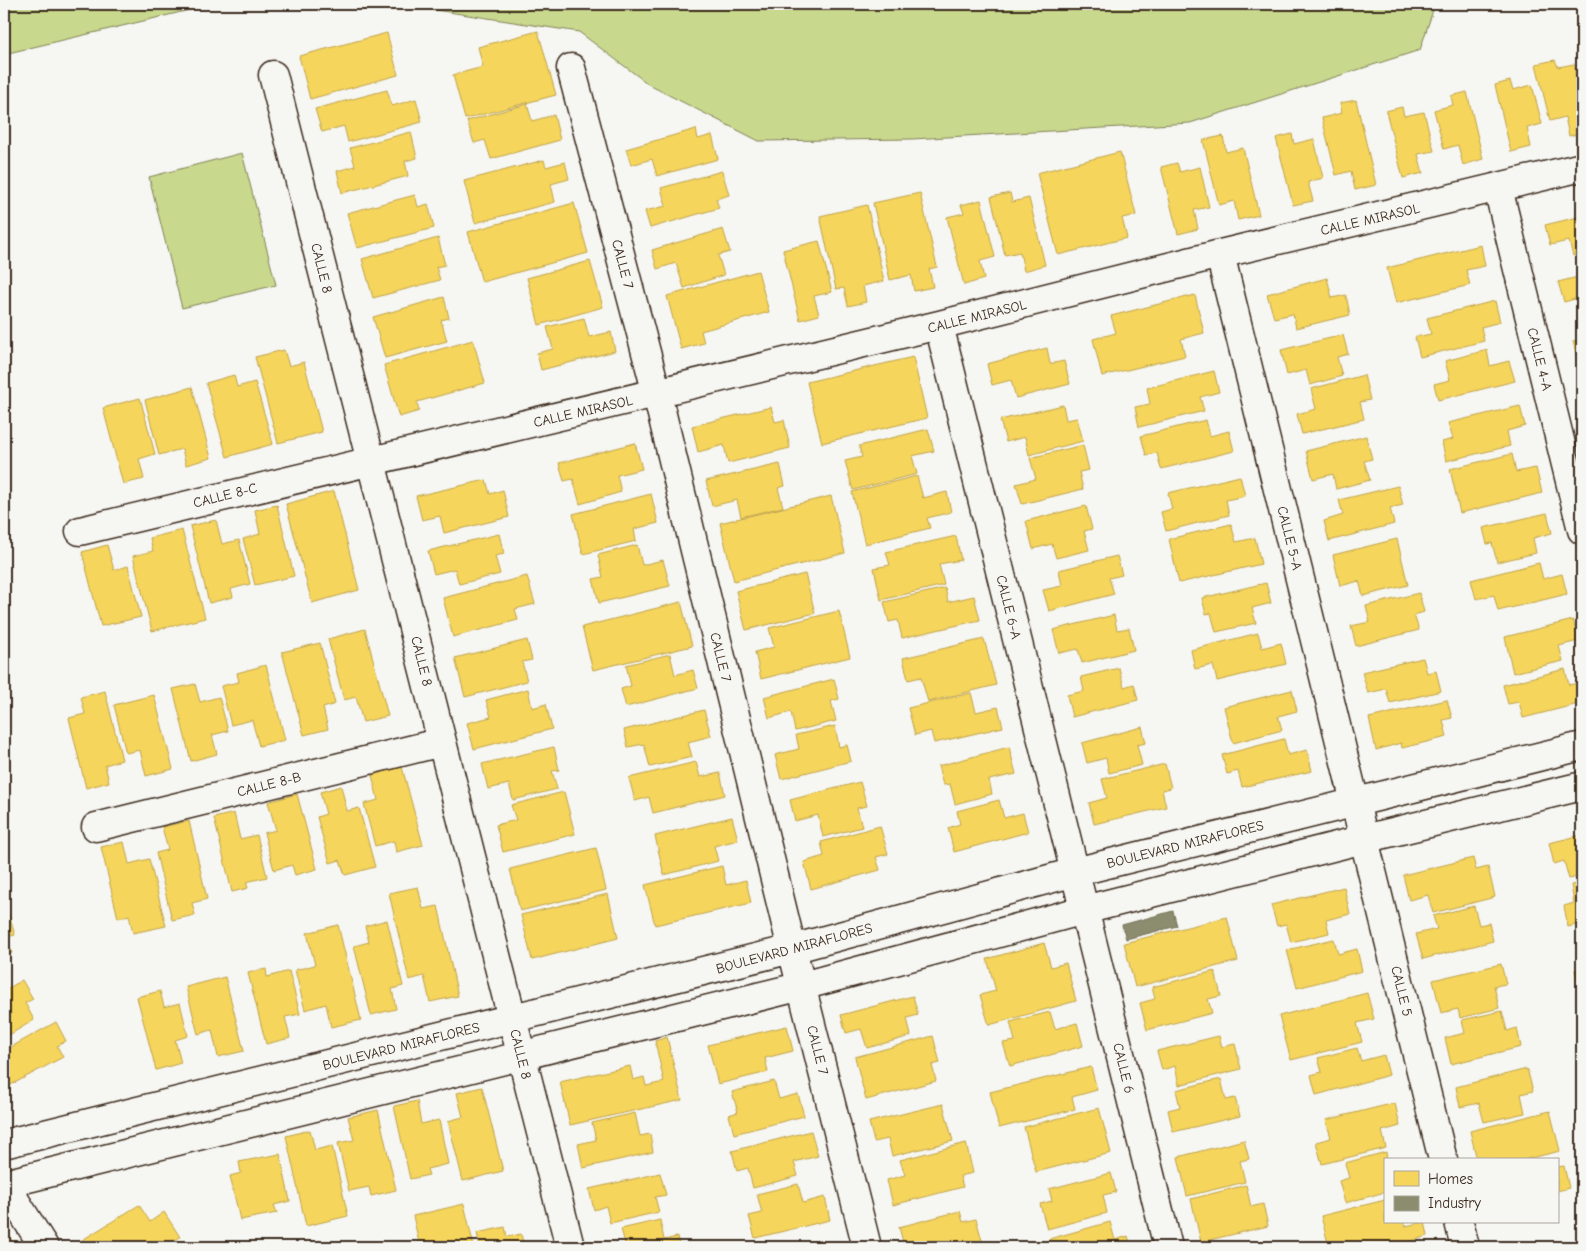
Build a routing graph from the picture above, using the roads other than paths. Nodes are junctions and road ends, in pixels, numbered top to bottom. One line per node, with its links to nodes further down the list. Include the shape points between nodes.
1 (571, 68): 7 (street, CALLE 7)
2 (273, 75): 8 (street, CALLE 8)
3 (1582, 167): 4 (street, CALLE MIRASOL)
4 (1498, 188): 5 (street, CALLE MIRASOL); 9 (street, CALLE 4-A)
5 (1220, 254): 6 (street, CALLE MIRASOL); 14 (street, CALLE 5-A)
6 (939, 325): 7 (street, CALLE MIRASOL); 16 (street, CALLE 6-A)
7 (657, 394): 8 (street, CALLE MIRASOL); 17 (street, CALLE 7)
8 (371, 460): 10 (street, CALLE 8-C); 11 (street, CALLE 8)
9 (1582, 530)
10 (80, 531)
11 (442, 742): 15 (street, CALLE 8-B); 19 (street, CALLE 8)
12 (1582, 746): 14 (street, BOULEVARD MIRAFLORES)
13 (1582, 786): 14 (street, BOULEVARD MIRAFLORES)
14 (1360, 821): 16 (street, BOULEVARD MIRAFLORES); 16 (street, BOULEVARD MIRAFLORES); 22 (street, CALLE 5)
15 (96, 827)
16 (1080, 890): 17 (street, BOULEVARD MIRAFLORES); 18 (street, BOULEVARD MIRAFLORES); 27 (street, CALLE 6)
17 (792, 949): 18 (street, CALLE 7); 19 (street, BOULEVARD MIRAFLORES)
18 (802, 986): 20 (street, BOULEVARD MIRAFLORES); 26 (street, CALLE 7)
19 (512, 1019): 20 (street, CALLE 8); 21 (street, BOULEVARD MIRAFLORES)
20 (521, 1056): 23 (street, BOULEVARD MIRAFLORES); 25 (street, CALLE 8)
21 (4, 1144)
22 (1443, 1158)
23 (4, 1184): 24 (street)
24 (44, 1247)
25 (570, 1247)
26 (868, 1247)
27 (1168, 1247)

